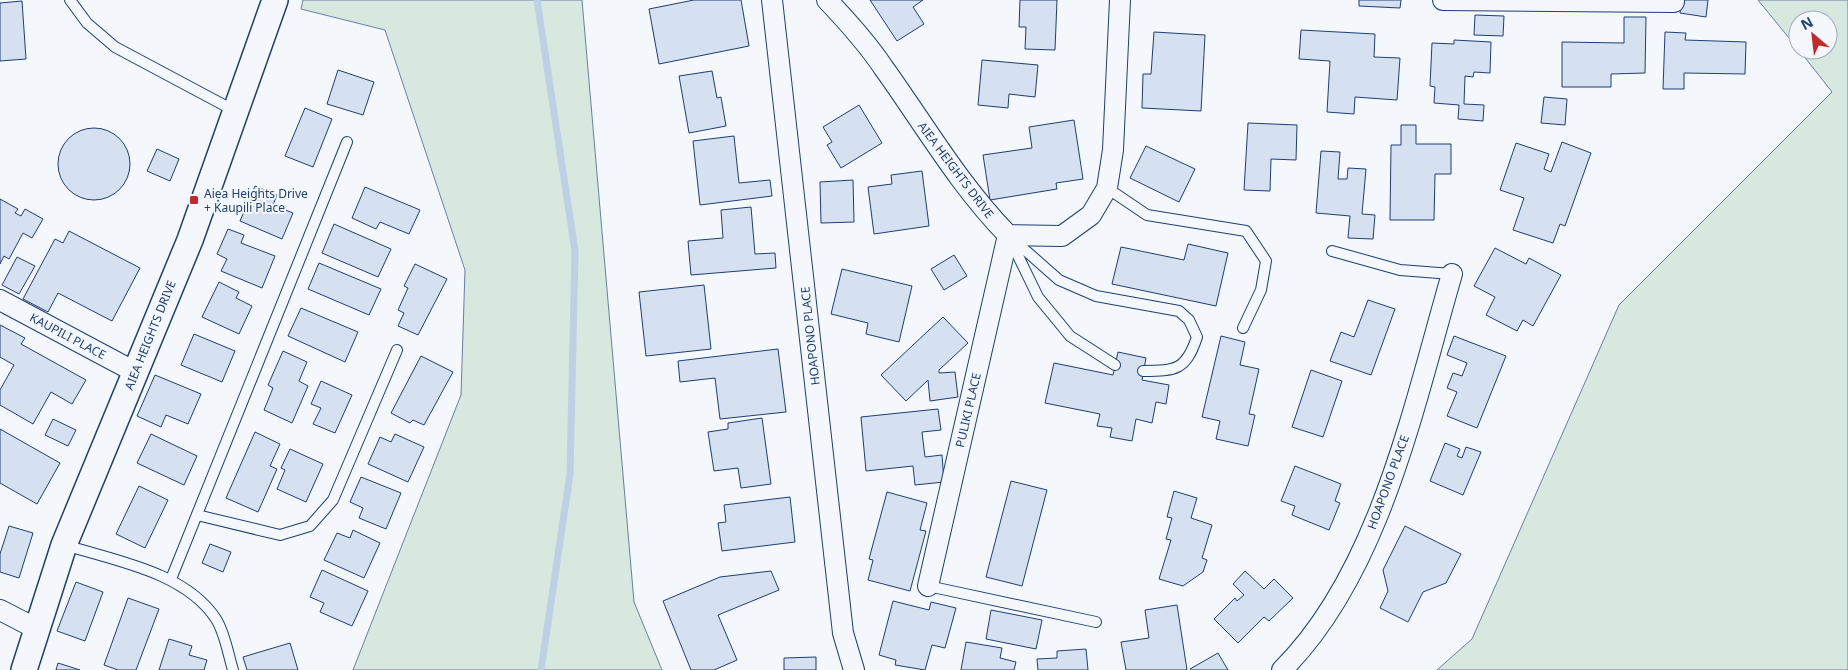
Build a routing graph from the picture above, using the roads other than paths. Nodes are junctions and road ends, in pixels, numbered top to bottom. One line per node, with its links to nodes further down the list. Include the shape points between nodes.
1 (70, 0): 8 (lane, via 87,23 115,47)
2 (275, 0): 8 (street, AIEA HEIGHTS DRIVE)
3 (772, 0): 29 (street, HOAPONO PLACE, via 843,633)
4 (827, 0): 11 (street, AIEA HEIGHTS DRIVE, via 883,66 984,210)
5 (1120, 0): 10 (street, via 1113,150)
6 (1443, 0): 7 (street)
7 (1674, 2)
8 (236, 111): 19 (street, AIEA HEIGHTS DRIVE, via 190,240)
9 (347, 142): 20 (lane)
10 (1107, 188): 11 (street, via 1091,215 1062,236); 15 (lane, via 1147,215 1246,231 1266,261 1261,290)
11 (1008, 235): 17 (lane, via 1038,297 1070,336); 18 (lane, via 1059,280 1096,296 1179,311 1189,320 1197,337 1184,364 1169,371); 23 (street, PULIKI PLACE)
12 (1332, 251): 13 (lane, via 1400,270)
13 (1452, 274): 30 (street, HOAPONO PLACE, via 1398,458 1359,560 1335,605 1300,652)
14 (0, 300): 19 (street, KAUPILI PLACE)
15 (1244, 328)
16 (397, 350): 20 (lane, via 333,500 310,526 280,535)
17 (1115, 364)
18 (1144, 371)
19 (135, 372): 21 (street, AIEA HEIGHTS DRIVE)
20 (197, 515): 22 (lane)
21 (64, 545): 22 (lane); 26 (street, AIEA HEIGHTS DRIVE)
22 (171, 579): 28 (lane, via 200,599 217,621)
23 (928, 586): 25 (lane)
24 (0, 610): 26 (street)
25 (1096, 622)
26 (37, 629): 27 (street, AIEA HEIGHTS DRIVE)
27 (24, 670)
28 (234, 670)
29 (854, 670)
30 (1282, 670)

